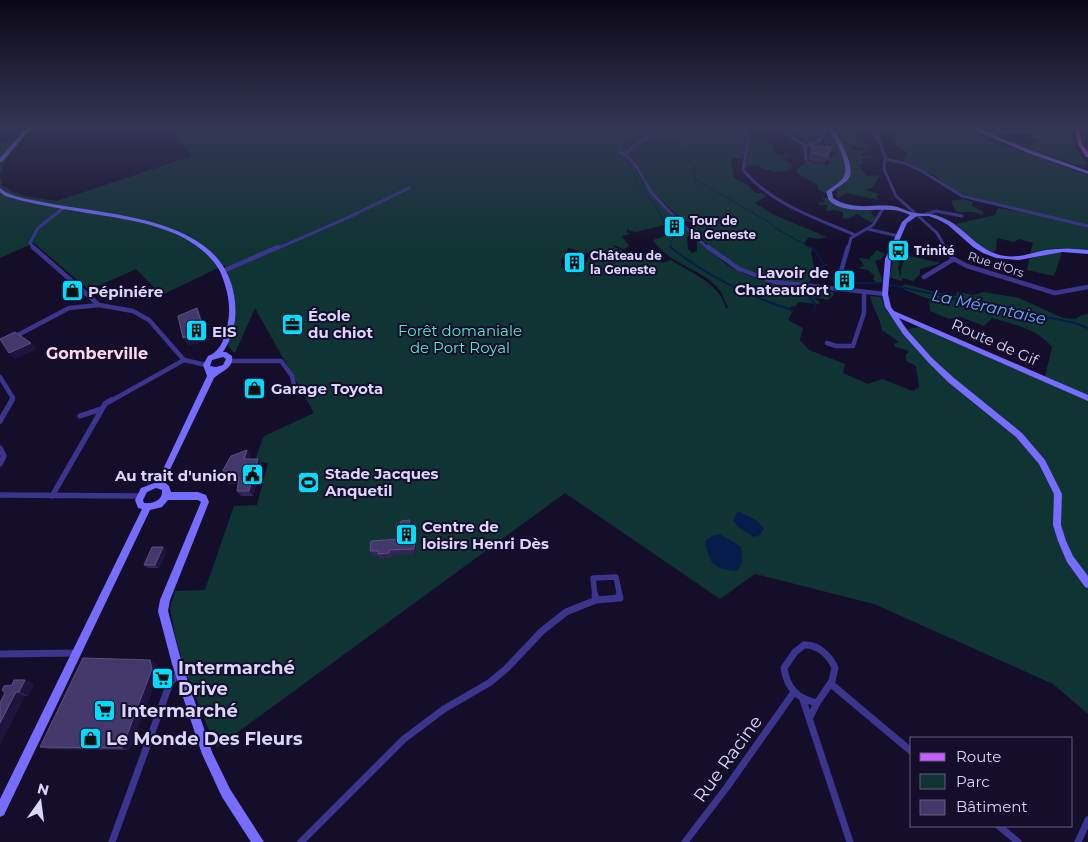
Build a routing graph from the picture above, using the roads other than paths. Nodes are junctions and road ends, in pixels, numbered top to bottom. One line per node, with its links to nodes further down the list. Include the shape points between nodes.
1 (637, 166): 23 (street, via 653,194 721,259 740,271 757,278)
2 (742, 166): 16 (street, via 749,179 785,205)
3 (847, 166): 10 (main road, via 845,178 829,192 831,199 854,209)
4 (883, 166): 12 (street, Rue d'Ors, via 894,193)
5 (908, 166): 14 (street, via 962,196)
6 (1070, 166): 7 (main road)
7 (1088, 171)
8 (409, 188): 20 (street)
9 (0, 190): 11 (main road, via 17,198)
10 (884, 207): 12 (main road); 15 (street)
11 (65, 208): 20 (main road, via 167,228 202,247); 26 (street, via 38,228 30,243 36,252)
12 (918, 215): 13 (street, via 936,211); 17 (main road, via 908,219); 18 (main road, via 954,225 981,250 1002,257 1024,259 1062,250); 19 (street, Rue d'Ors, via 937,234)
13 (962, 216)
14 (1088, 226)
15 (867, 229): 16 (street); 17 (street)
16 (855, 235): 23 (street, via 845,254)
17 (898, 236): 25 (main road, via 888,259)
18 (1088, 252)
19 (954, 259): 21 (street); 22 (street, Rue d'Ors, via 1055,293)
20 (223, 271): 32 (main road, via 230,288 232,306)
21 (924, 277)
22 (1088, 287)
23 (836, 289): 24 (street)
24 (864, 292): 25 (street); 31 (street, via 866,301 862,324 852,346)
25 (885, 294): 29 (main road)
26 (94, 299): 27 (street); 28 (street)
27 (99, 304): 28 (street); 34 (street, via 142,315 155,324)
28 (80, 306): 30 (street, via 69,308)
29 (891, 312): 39 (main road, Route de Gif); 51 (main road, via 919,348 1019,435 1042,462 1058,494 1056,513 1062,541)
30 (8, 340)
31 (827, 343)
32 (226, 344): 33 (main road); 36 (main road)
33 (229, 358): 36 (main road); 36 (main road, via 220,369); 38 (street, via 281,361)
34 (184, 360): 35 (street); 40 (street, via 110,400)
35 (196, 362): 36 (street); 36 (street)
36 (211, 364): 45 (main road)
37 (0, 377): 42 (street, via 13,398)
38 (296, 393)
39 (1088, 398)
40 (101, 409): 41 (street); 47 (street)
41 (80, 416)
42 (0, 421)
43 (0, 448): 44 (street, via 4,456)
44 (0, 464)
45 (159, 485): 48 (main road, via 148,488); 49 (main road, via 166,488)
46 (0, 496): 47 (street)
47 (52, 496): 48 (street)
48 (140, 496): 50 (main road, via 141,505)
49 (167, 496): 50 (main road, via 159,504); 55 (main road, via 198,496 205,502 163,610)
50 (147, 508): 54 (main road)
51 (1088, 584)
52 (596, 600): 52 (street, via 593,578 616,576 620,598); 67 (street, via 566,612 489,683 444,709 404,739)
53 (0, 654): 54 (street)
54 (76, 654): 62 (main road)
55 (180, 672): 65 (street, via 170,683); 66 (main road, via 207,754 226,793)
56 (831, 684): 57 (street, via 836,665 816,646 802,645 784,668 784,677); 59 (street); 61 (street)
57 (794, 692): 58 (street); 68 (street, Rue Racine)
58 (803, 700): 59 (street); 60 (street)
59 (817, 703): 60 (street)
60 (810, 717): 69 (street)
61 (910, 750)
62 (0, 811)
63 (1088, 820): 71 (street)
64 (1000, 827): 70 (street)
65 (112, 842)
66 (258, 842)
67 (301, 842)
68 (685, 842)
69 (850, 842)
70 (1018, 842)
71 (1078, 842)

